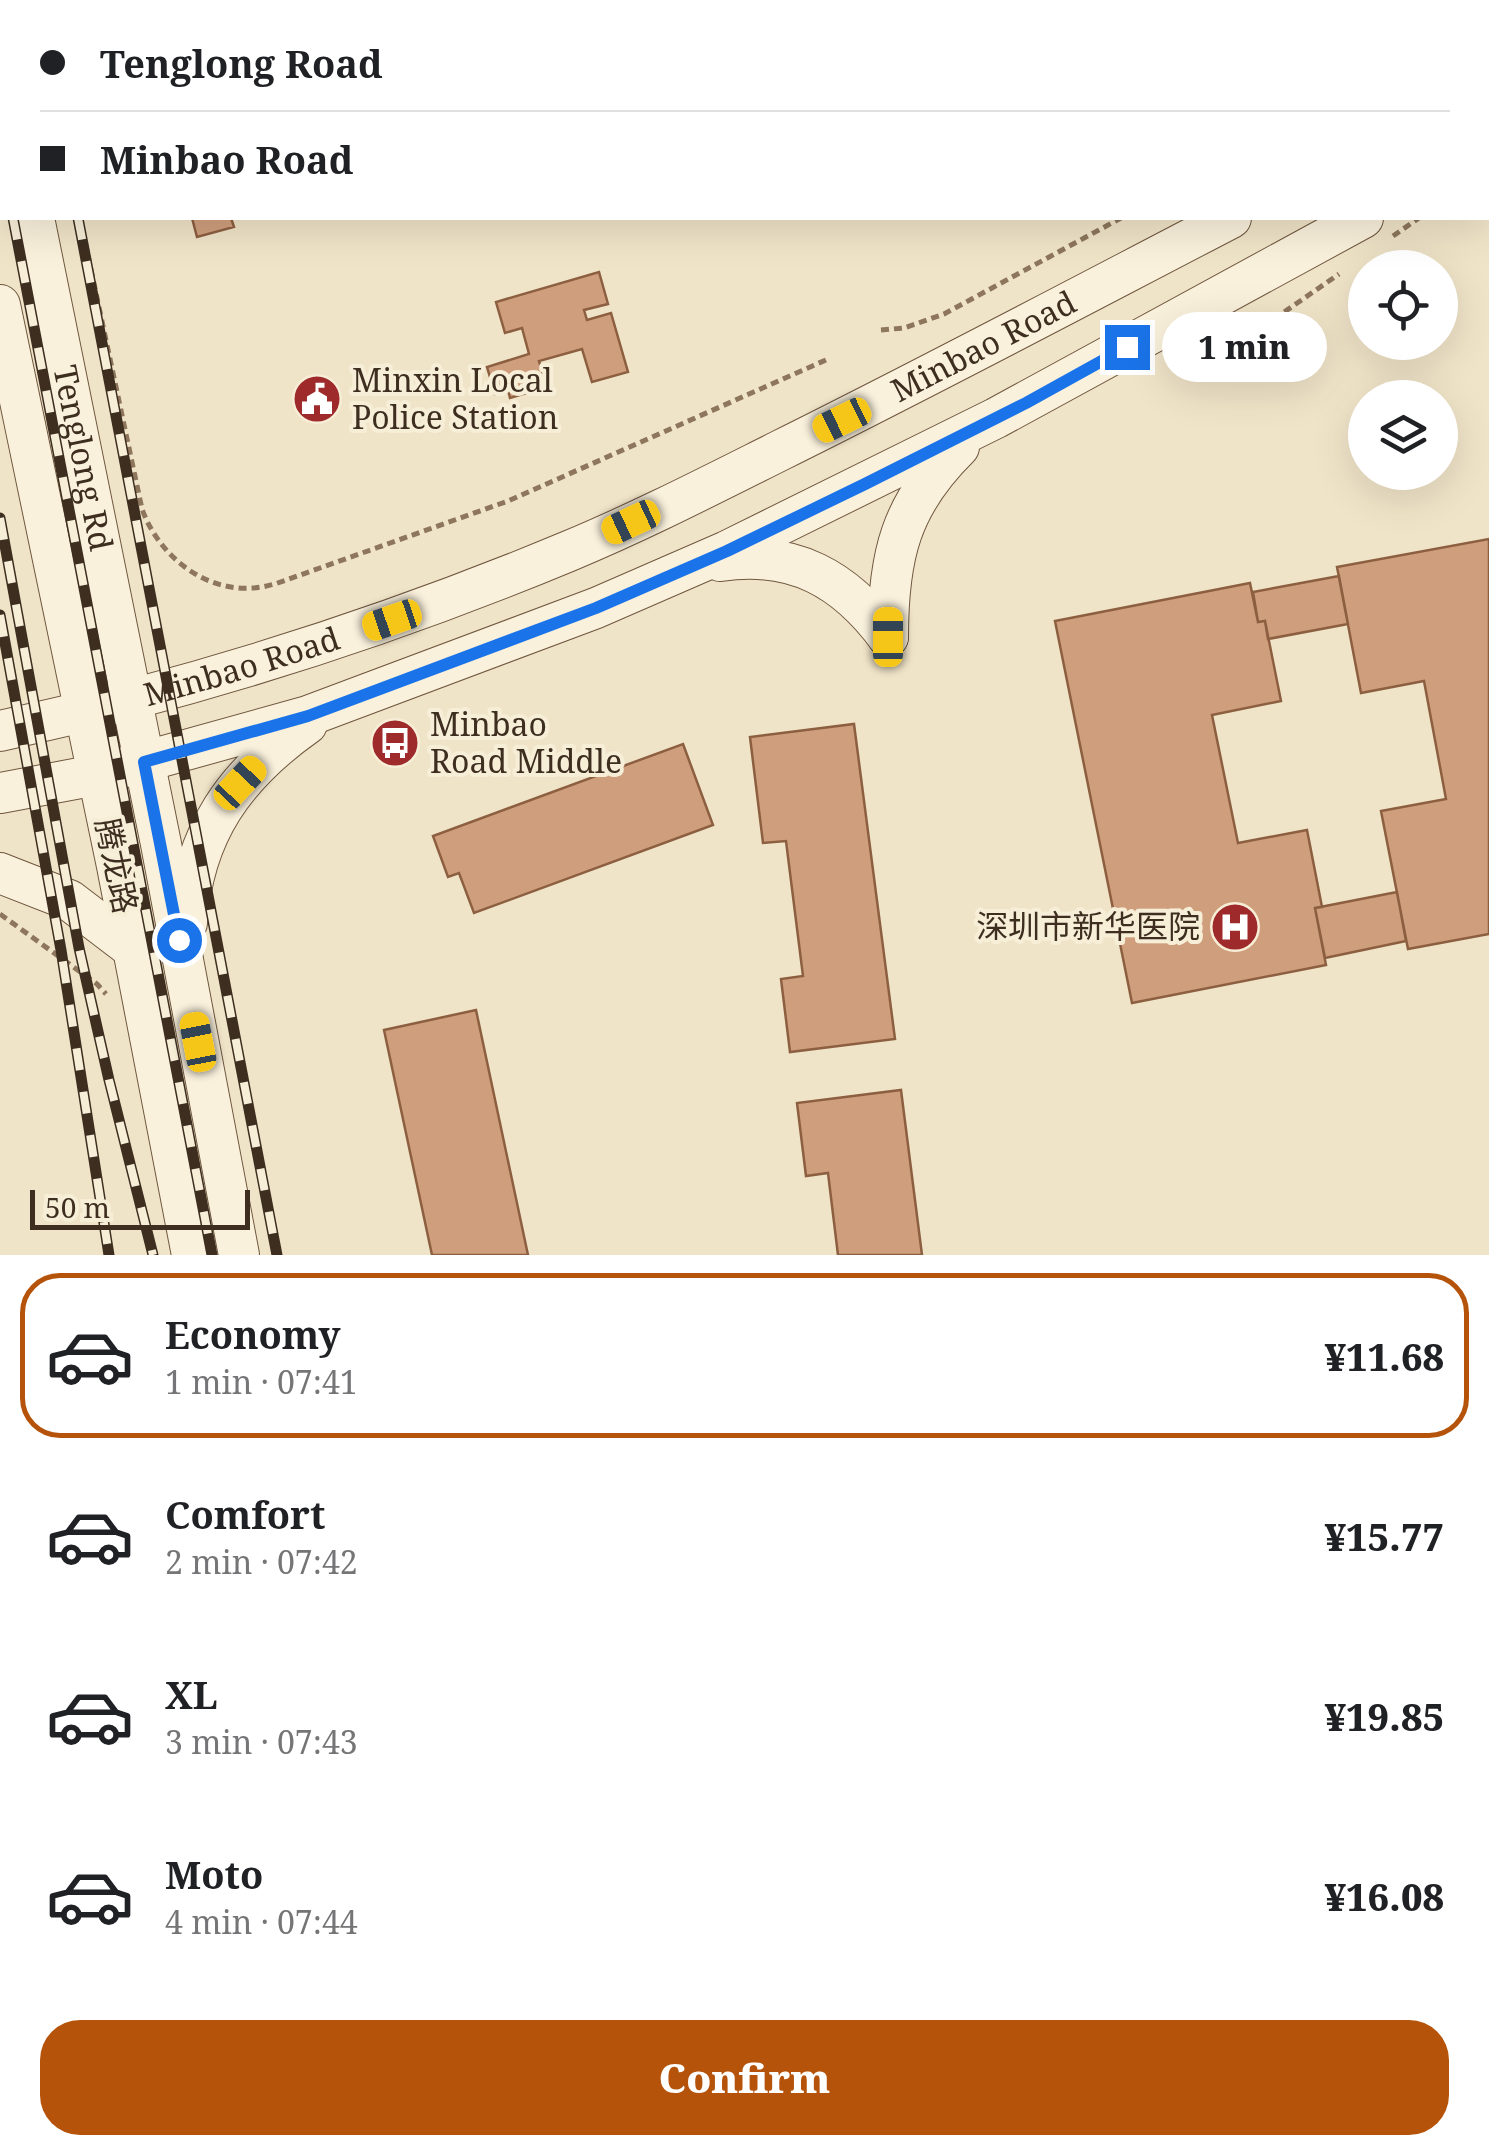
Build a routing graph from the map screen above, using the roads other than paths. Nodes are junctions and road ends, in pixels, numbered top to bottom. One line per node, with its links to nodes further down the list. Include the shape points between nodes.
1 (34, 220): 7 (main road, Tenglong Rd)
2 (1227, 220): 7 (main road, Minbao Road, via 873,404 572,550 426,608)
3 (1375, 228): 5 (main road, Minbao Road)
4 (0, 305): 9 (main road, Tenglong Rd)
5 (996, 418): 6 (main road, Minbao Road); 6 (main road, via 966,439 922,488 893,555 888,637 860,602 808,568 756,557)
6 (693, 566): 8 (main road, Minbao Road)
7 (132, 701): 9 (main road, Minbao Road); 11 (main road, Tenglong Rd)
8 (339, 704): 11 (main road, Minbao Road); 16 (main road, via 265,756 212,822 192,878)
9 (84, 712): 10 (main road, Minbao Road); 12 (main road, 腾龙路)
10 (0, 731)
11 (144, 762): 12 (main road, Minbao Road); 16 (main road, Tenglong Rd)
12 (96, 775): 13 (main road, Minbao Road); 15 (main road, 腾龙路)
13 (0, 793)
14 (0, 873): 15 (main road, via 69,900)
15 (132, 948): 17 (main road, 腾龙路)
16 (185, 972): 18 (main road)
17 (192, 1255)
18 (239, 1255)

